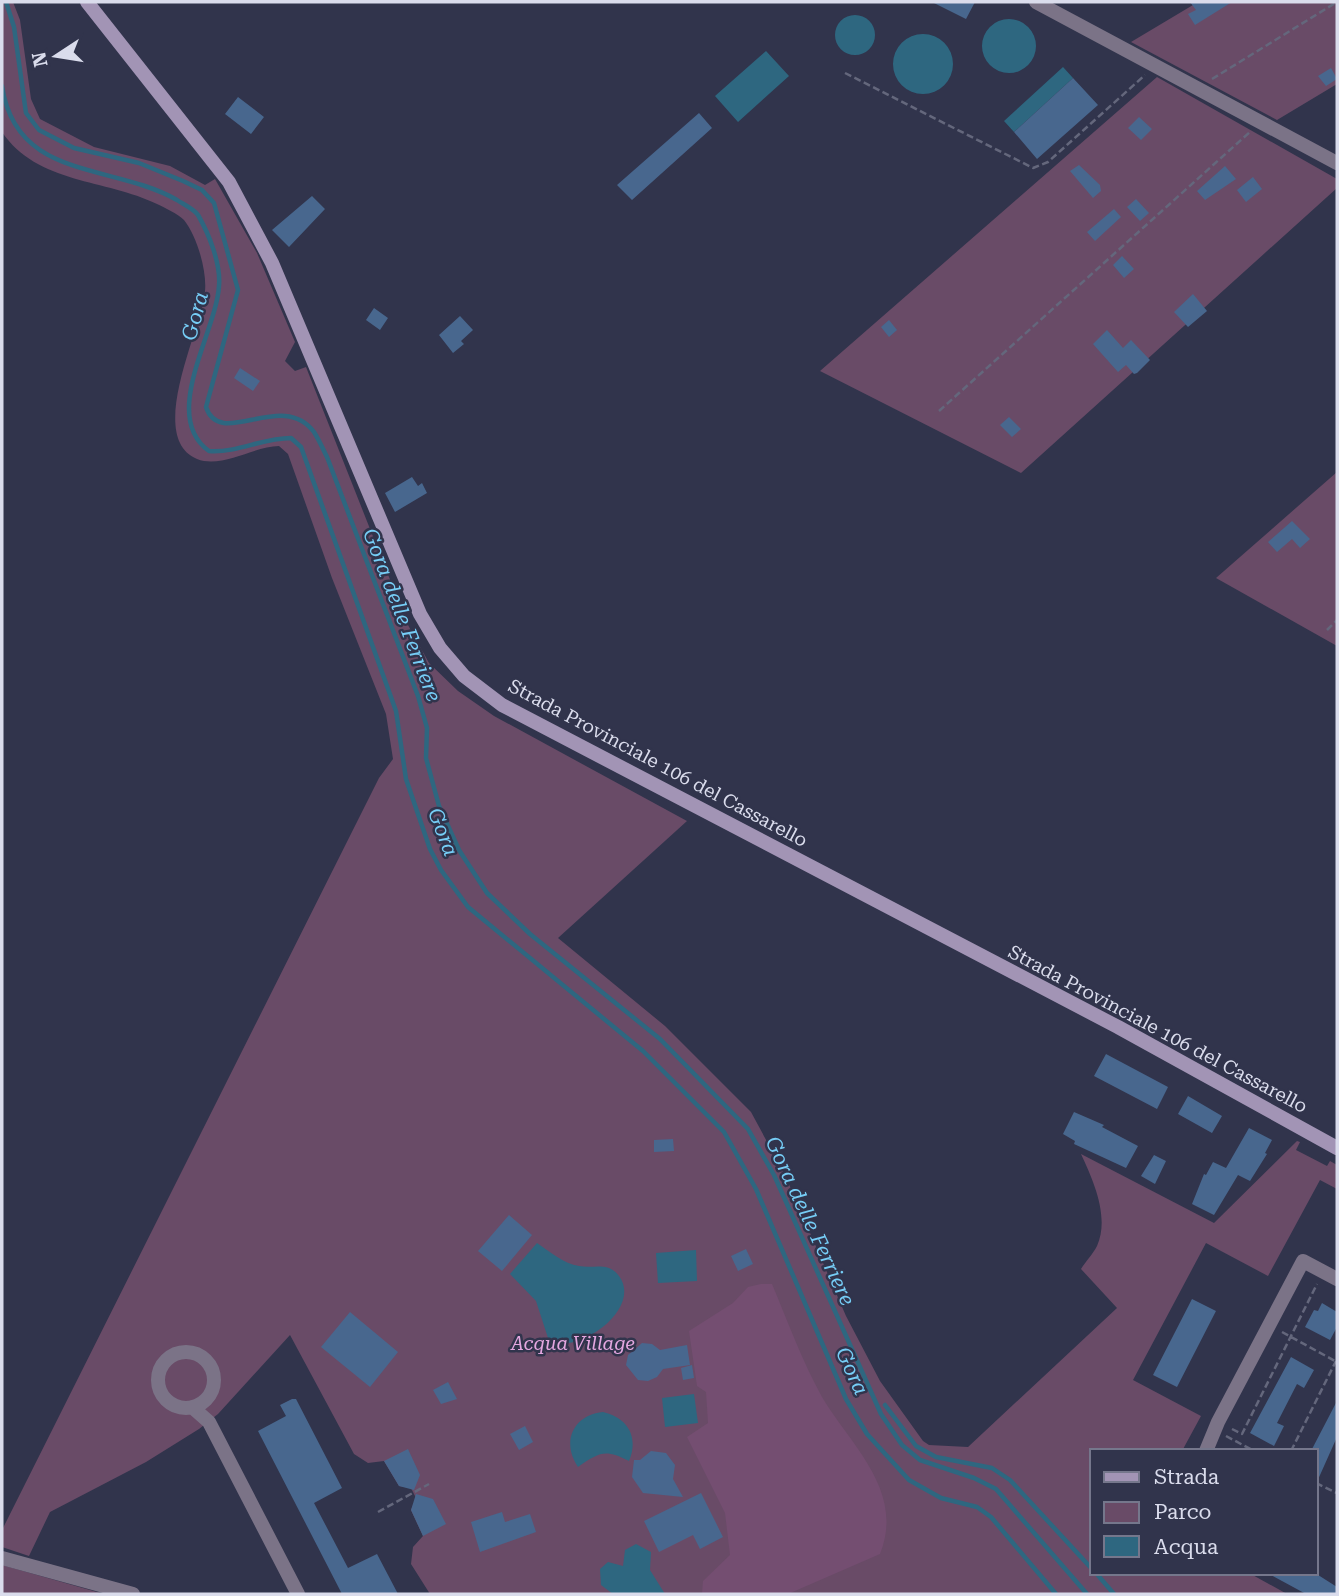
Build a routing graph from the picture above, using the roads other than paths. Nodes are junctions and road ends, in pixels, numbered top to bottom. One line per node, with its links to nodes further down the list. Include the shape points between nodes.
1 (87, 2): 4 (street, Strada Provinciale 106 del Cassarello, via 213,161 249,216 404,582 440,648 464,676 502,705 1118,1027)
2 (1036, 2): 3 (street)
3 (1337, 163)
4 (1337, 1148)
5 (1337, 1279): 9 (street, via 1303,1261)
6 (205, 1399): 7 (street); 7 (street, via 213,1377 207,1363 187,1352 172,1356 161,1367 160,1390 169,1403); 8 (street)
7 (192, 1407): 8 (street)
8 (209, 1422): 12 (street)
9 (1207, 1449)
10 (2, 1558): 11 (street)
11 (133, 1594)
12 (298, 1594)

